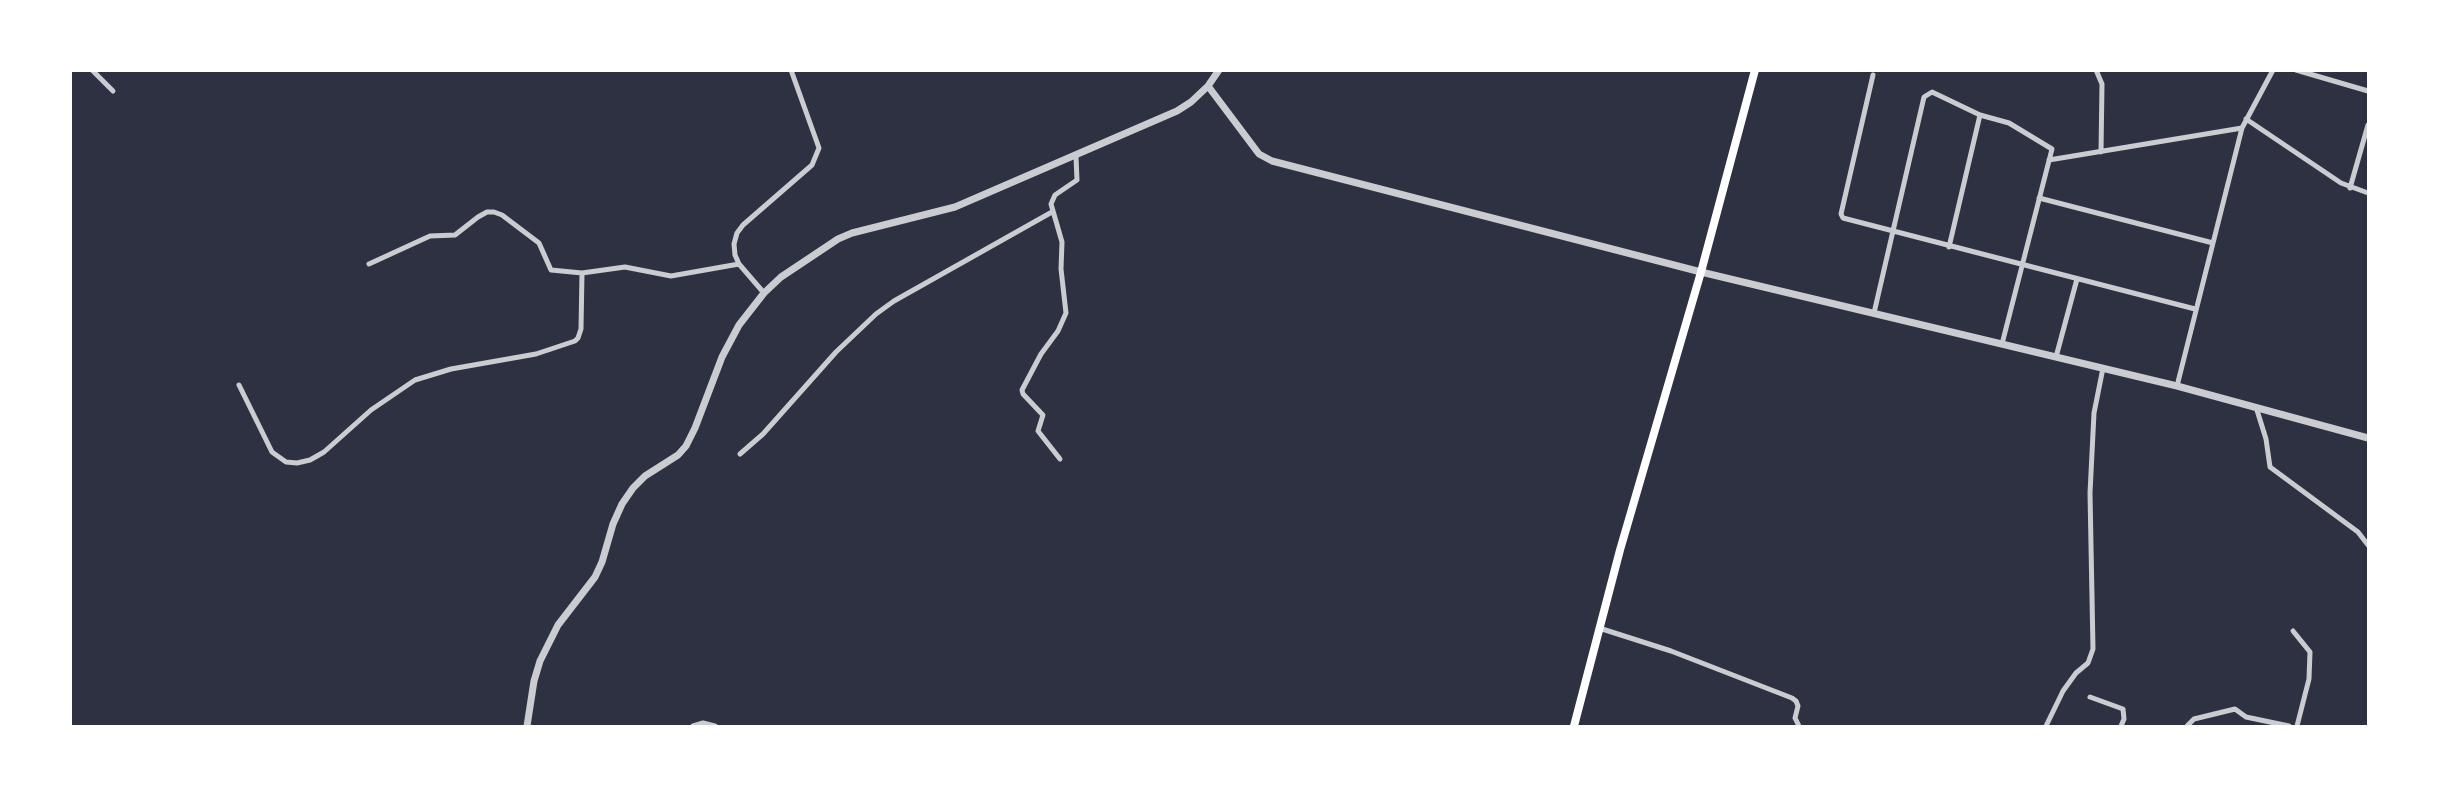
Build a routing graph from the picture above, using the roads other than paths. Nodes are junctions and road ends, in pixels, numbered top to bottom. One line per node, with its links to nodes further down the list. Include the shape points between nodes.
1 (92, 70): 10 (street)
2 (791, 70): 27 (street, via 817,139 817,157 737,233 735,255)
3 (1219, 70): 9 (street)
4 (1755, 70): 29 (main road)
5 (2096, 70): 16 (street, via 2102,84)
6 (2273, 70): 13 (street)
7 (2296, 70): 11 (street)
8 (1873, 75): 23 (street, via 1841,214 1847,220)
9 (1208, 86): 17 (street, via 1177,111); 29 (street, via 1259,154 1272,161)
10 (113, 91)
11 (2368, 91)
12 (1980, 115): 18 (street, via 2009,123 2052,149); 23 (street, via 1932,92 1925,94); 25 (street)
13 (2246, 120): 15 (street); 19 (street)
14 (2368, 125): 19 (street)
15 (2242, 128): 16 (street); 24 (street)
16 (2101, 152): 18 (street)
17 (1076, 157): 22 (street, via 1077,180 1055,195); 32 (street, via 955,207 838,239)
18 (2049, 160): 21 (street)
19 (2350, 188): 20 (street)
20 (2368, 193)
21 (2039, 198): 24 (street); 28 (street)
22 (1052, 212): 42 (street, via 876,314); 43 (street, via 1062,242 1066,312 1022,392 1041,412 1038,431)
23 (1893, 232): 25 (street); 34 (street)
24 (2213, 243): 33 (street)
25 (1949, 246): 28 (street)
26 (369, 264): 30 (street, via 430,236 455,235 478,217 494,212 539,243 551,270)
27 (739, 264): 30 (street, via 671,276 625,267); 32 (street)
28 (2023, 265): 31 (street); 35 (street)
29 (1701, 272): 34 (street); 45 (main road)
30 (582, 273): 38 (street, via 581,329 575,341 536,354 451,369 415,380 310,460 286,462 272,452)
31 (2077, 279): 33 (street); 36 (street)
32 (764, 293): 48 (street, via 730,341 686,446 645,476 622,504 602,562 558,625 540,661)
33 (2196, 309): 39 (street)
34 (1874, 313): 35 (street)
35 (2002, 344): 36 (street)
36 (2056, 357): 37 (street)
37 (2103, 368): 39 (street); 53 (street, via 2094,413 2090,493 2093,649 2088,663 2063,691)
38 (239, 385)
39 (2177, 386): 40 (street)
40 (2256, 407): 41 (street); 44 (street, via 2270,467 2350,526)
41 (2368, 438)
42 (740, 454)
43 (1060, 459)
44 (2368, 545)
45 (1599, 628): 51 (main road); 52 (street, via 1655,645 1792,698 1796,701)
46 (2294, 631): 57 (street, via 2310,652 2309,679)
47 (2090, 697): 54 (street, via 2123,709)
48 (527, 726)
49 (693, 726): 50 (street)
50 (714, 726)
51 (1574, 726)
52 (1799, 726)
53 (2046, 726)
54 (2121, 726)
55 (2187, 726): 56 (street, via 2194,719 2235,710 2246,717)
56 (2289, 726)
57 (2297, 726)

